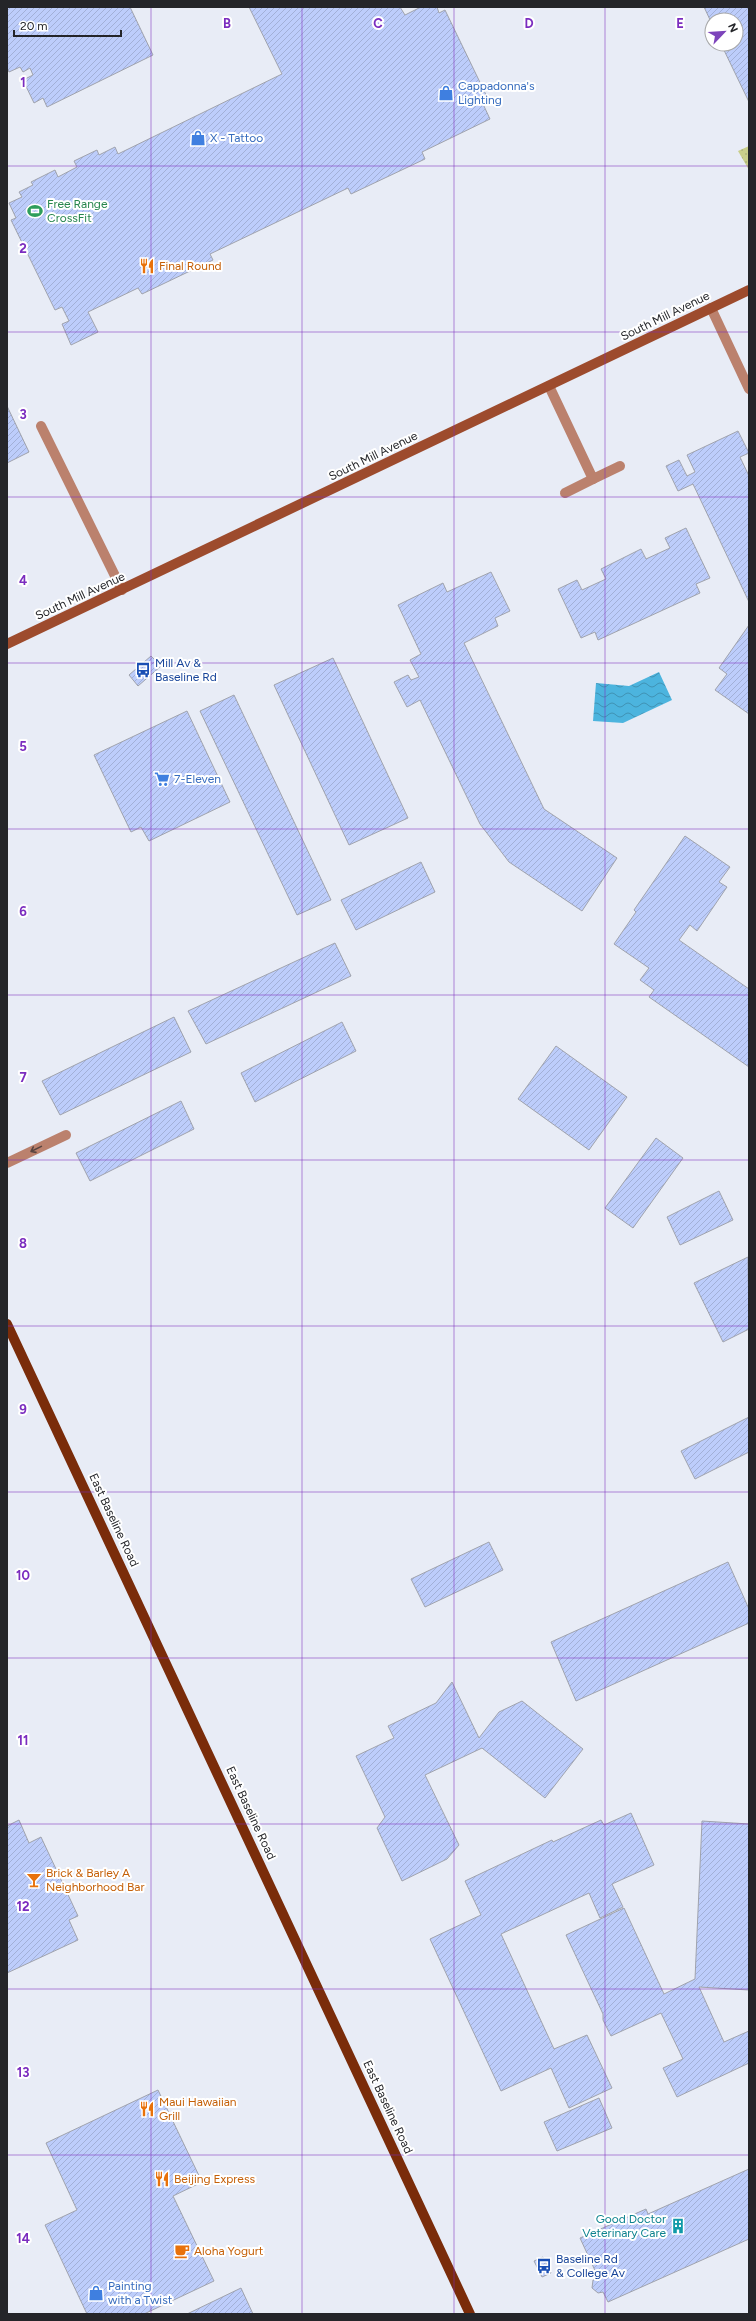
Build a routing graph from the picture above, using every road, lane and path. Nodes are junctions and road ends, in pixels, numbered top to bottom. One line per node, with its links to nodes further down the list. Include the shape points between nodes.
1 (749, 290): 2 (main road, South Mill Avenue)
2 (711, 308): 3 (main road, South Mill Avenue); 4 (lane)
3 (549, 386): 7 (lane); 9 (main road, South Mill Avenue)
4 (749, 389)
5 (41, 426): 9 (lane)
6 (620, 466): 7 (lane)
7 (593, 479): 8 (lane)
8 (565, 492)
9 (122, 590): 10 (main road, South Mill Avenue)
10 (7, 644)
11 (66, 1135): 12 (lane, one-way to 12)
12 (7, 1163)
13 (7, 1324): 14 (main road, East Baseline Road)
14 (470, 2314)

